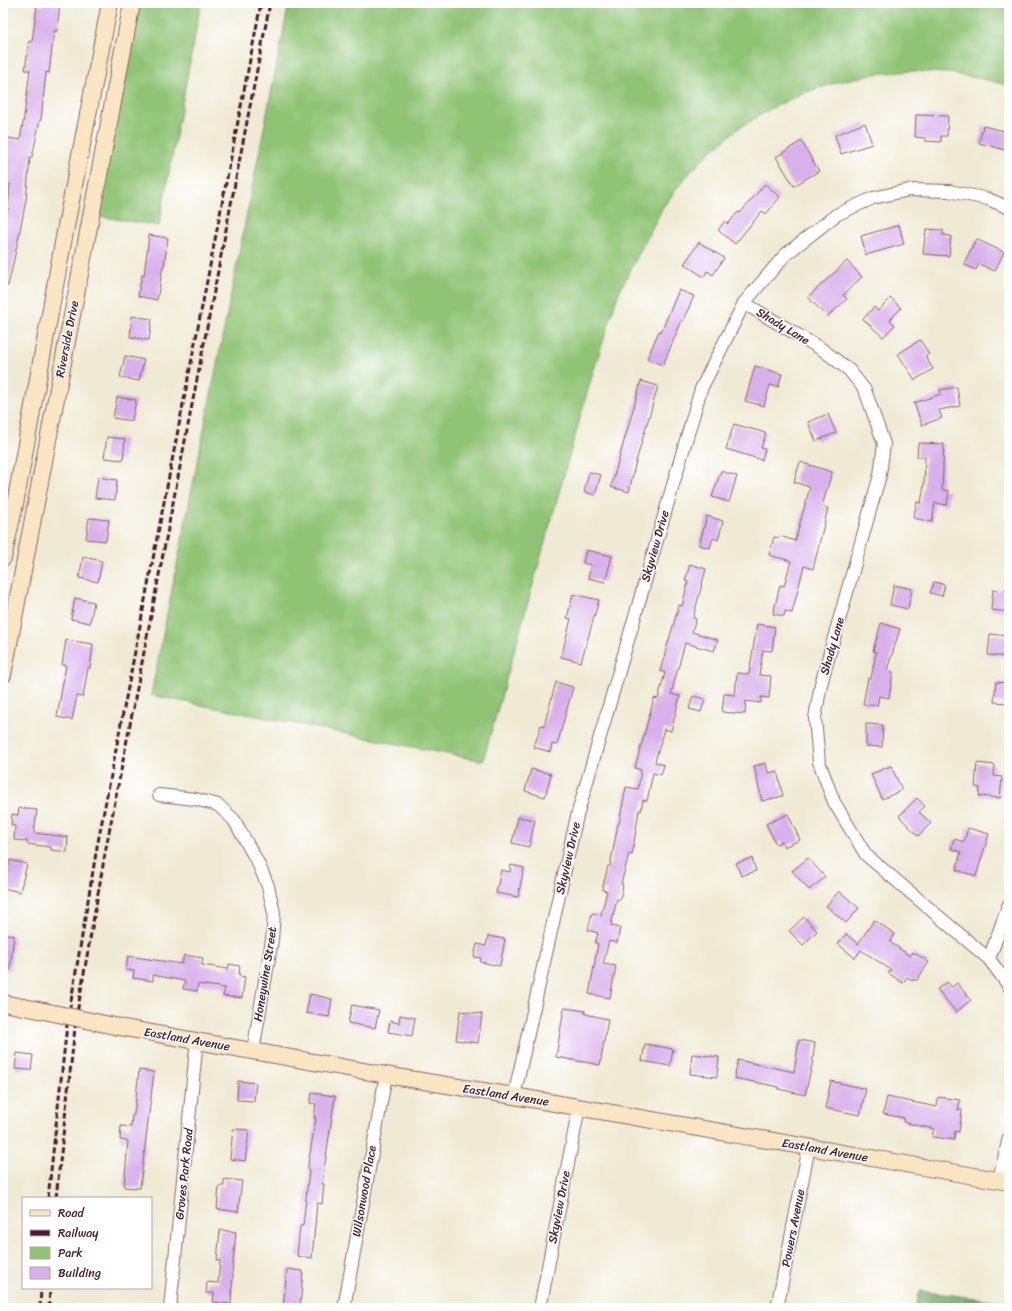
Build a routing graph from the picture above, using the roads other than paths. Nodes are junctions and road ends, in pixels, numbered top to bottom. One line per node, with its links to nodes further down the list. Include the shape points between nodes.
1 (110, 3): 4 (street, Riverside Drive)
2 (132, 3): 5 (street, Riverside Drive)
3 (1009, 208): 6 (street, Skyview Drive, via 949,191 909,190 873,198 836,215 785,255)
4 (67, 221): 5 (street); 7 (street, Riverside Drive)
5 (89, 225): 8 (street, Riverside Drive)
6 (744, 303): 11 (street, Shady Lane, via 823,350 849,370 865,390 884,444 880,475 821,684 815,718 819,762 834,802 866,855); 17 (street, Skyview Drive, via 701,389 679,462 577,816)
7 (3, 558)
8 (3, 675)
9 (159, 795): 15 (street, Honeywine Street, via 195,799 218,806 234,820 268,886 274,913 272,940)
10 (1009, 904): 11 (street)
11 (989, 959): 12 (street, Shady Lane)
12 (1009, 986)
13 (3, 1004): 14 (street, Eastland Avenue, bridge)
14 (197, 1040): 15 (street, Eastland Avenue); 22 (street, Groves Park Road)
15 (253, 1050): 16 (street, Eastland Avenue)
16 (386, 1075): 17 (street, Eastland Avenue); 23 (street, Wilsonwood Place)
17 (514, 1096): 18 (street, Eastland Avenue)
18 (579, 1107): 20 (street, Eastland Avenue); 24 (street, Skyview Drive)
19 (1009, 1137): 21 (street)
20 (808, 1147): 21 (street, Eastland Avenue); 25 (street, Powers Avenue)
21 (1004, 1181)
22 (170, 1308)
23 (344, 1308)
24 (540, 1308)
25 (777, 1308)

